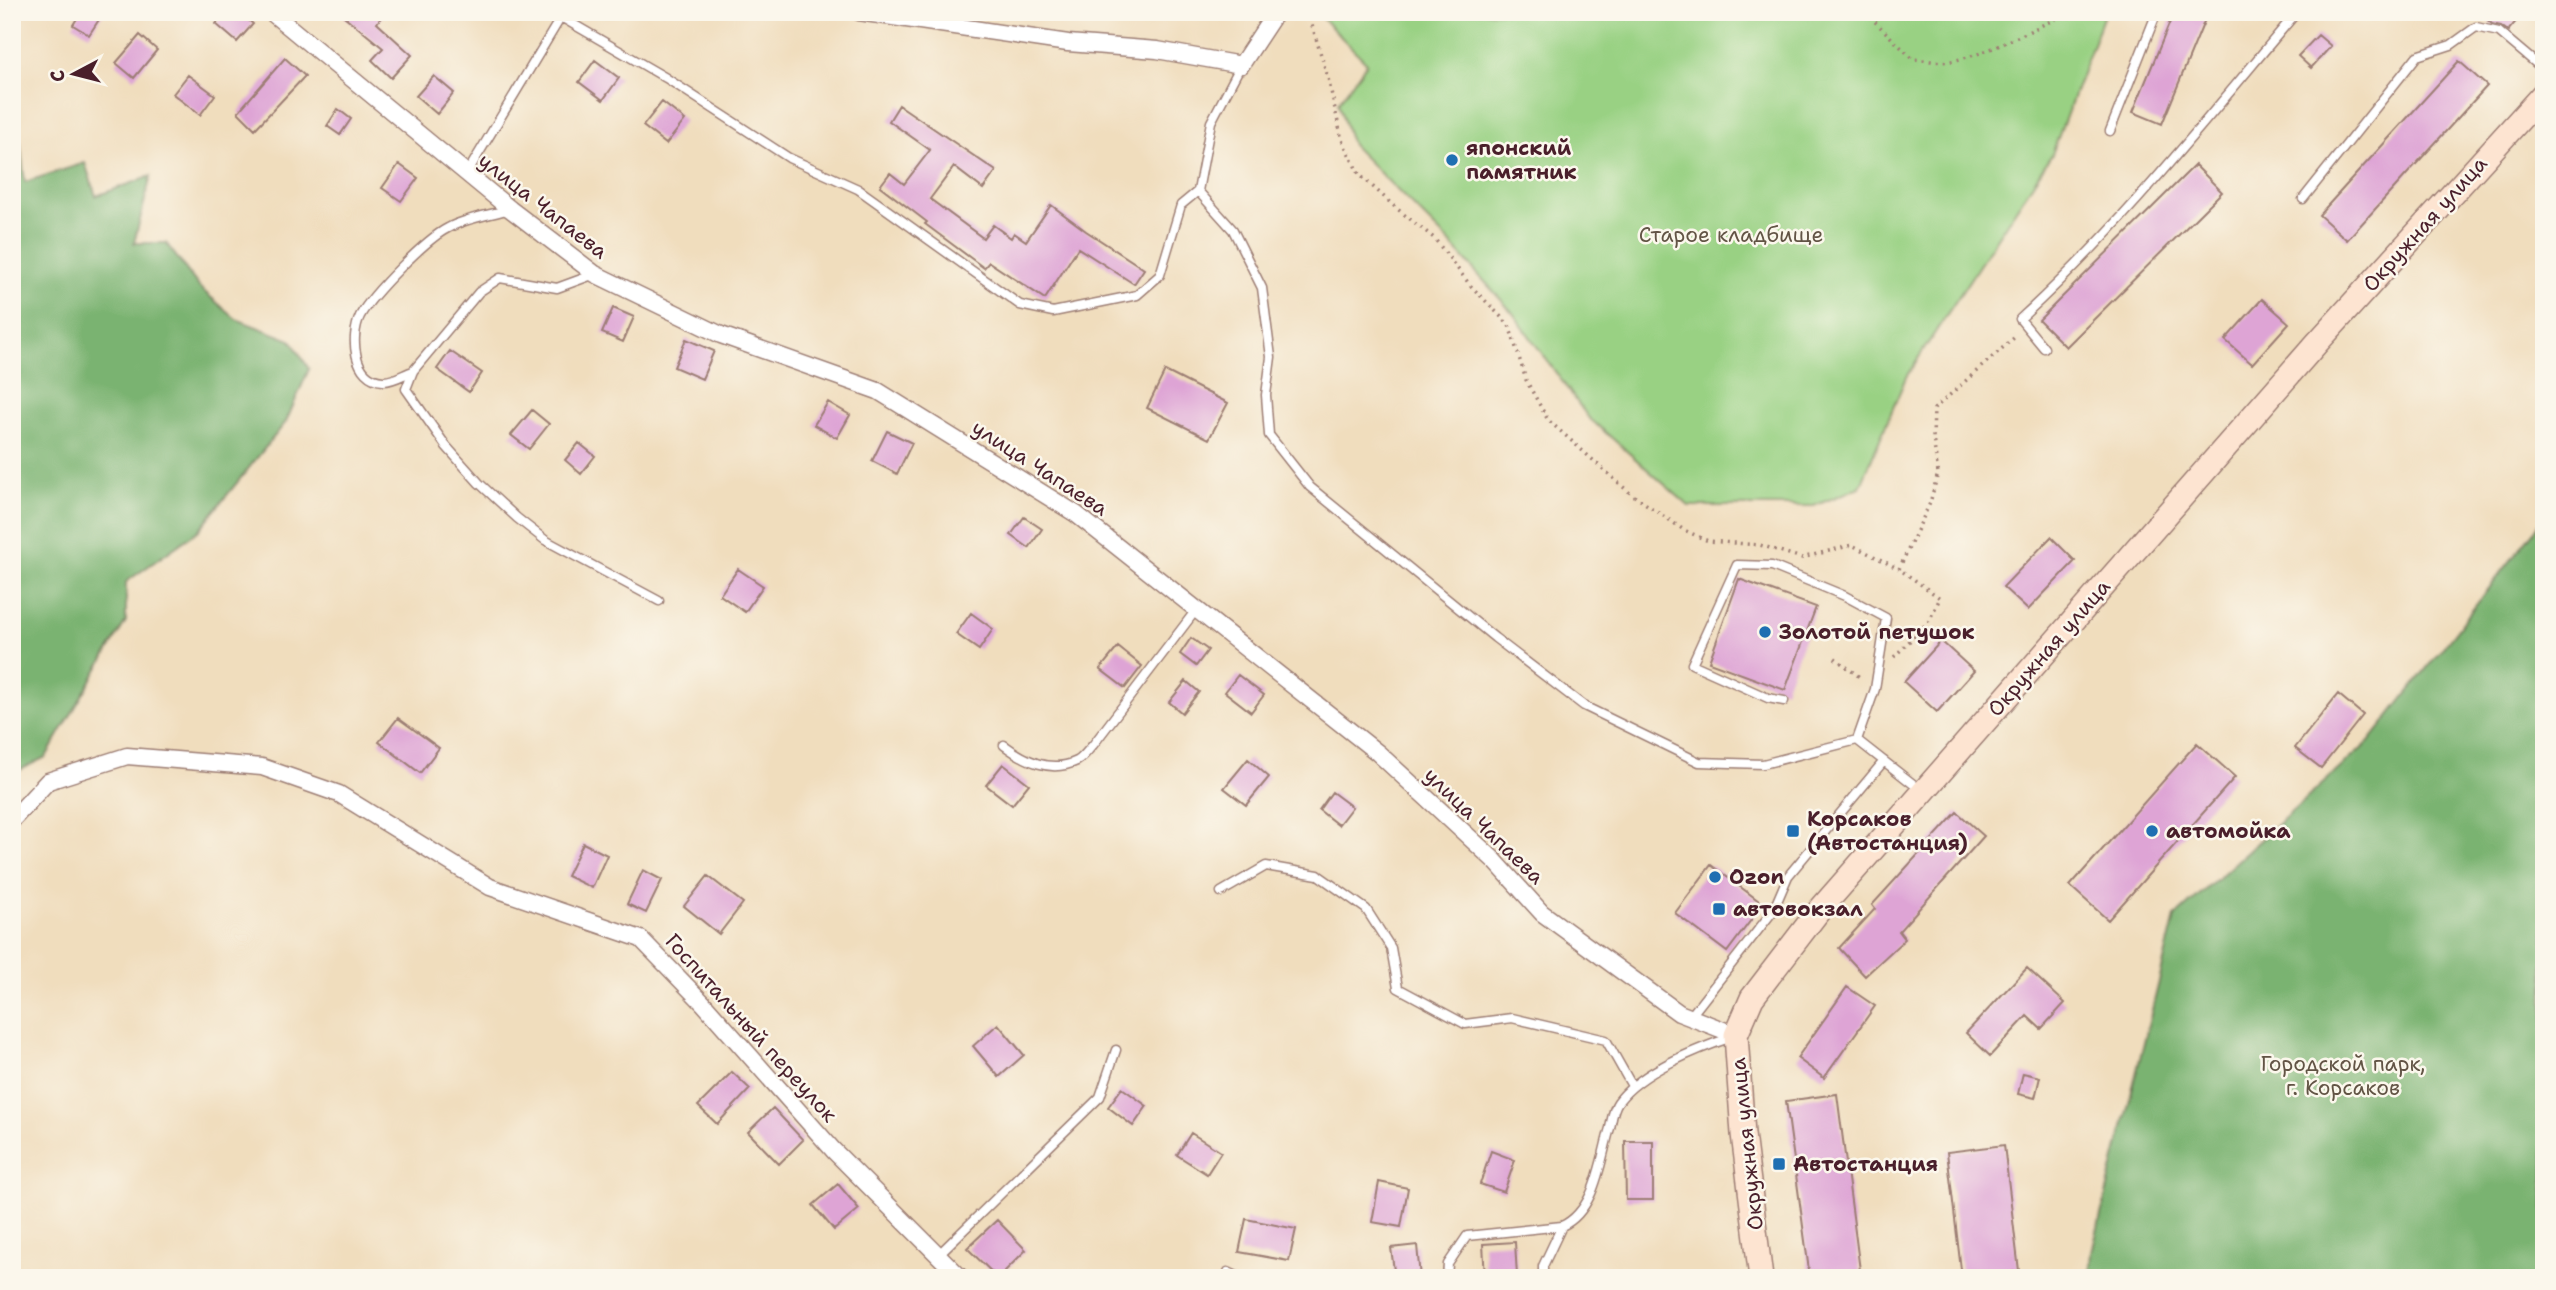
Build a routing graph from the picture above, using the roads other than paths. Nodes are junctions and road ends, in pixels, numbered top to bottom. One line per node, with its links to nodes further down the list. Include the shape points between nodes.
1 (271, 12): 10 (street, улица Чапаева)
2 (859, 12): 6 (street)
3 (1276, 12): 6 (street)
4 (2157, 12): 9 (lane)
5 (2297, 12): 15 (lane, via 2170,162 2020,319)
6 (1241, 65): 11 (lane, via 1211,122)
7 (2544, 70): 12 (lane, via 2499,32 2476,27 2451,45 2417,56)
8 (2544, 93): 23 (main road, Окружная улица, via 2316,344)
9 (2110, 131)
10 (466, 173): 11 (lane, via 561,18 666,78 789,158 858,189 1020,305 1053,312 1137,295 1160,275 1181,205); 13 (street, улица Чапаева)
11 (1198, 191): 20 (lane, via 1233,230 1262,288 1271,357 1266,395 1269,435 1310,488 1584,706 1699,762 1763,764)
12 (2303, 199)
13 (510, 209): 14 (street, улица Чапаева); 16 (lane, via 447,228 422,247 361,314 354,333 361,369 386,382)
14 (595, 274): 16 (lane, via 557,288 500,278 479,292); 18 (street, улица Чапаева, via 720,335 878,391 1076,514)
15 (2045, 348)
16 (413, 371): 17 (lane, via 406,389 479,483 545,540)
17 (659, 601)
18 (1196, 610): 21 (lane, via 1077,761 1050,766 1024,760); 26 (street, улица Чапаева, via 1378,753 1494,861 1542,913)
19 (1784, 701): 20 (lane, via 1692,664 1737,565 1772,566 1886,618 1875,689)
20 (1857, 740): 22 (lane)
21 (1004, 745)
22 (1884, 761): 23 (lane); 26 (lane, via 1788,876 1773,911)
23 (1923, 792): 27 (main road, Окружная улица, via 1817,913 1752,998)
24 (12, 820): 31 (street, Госпитальный переулок, via 48,781 127,755 262,767 339,794 490,887 641,939 834,1151)
25 (1221, 892): 29 (lane, via 1266,866 1318,875 1366,909 1391,948 1398,988 1465,1024 1512,1018 1606,1040)
26 (1689, 1018): 27 (street, улица Чапаева)
27 (1736, 1035): 29 (lane, via 1695,1049); 33 (main road, Окружная улица)
28 (1116, 1050): 31 (lane, via 1100,1097)
29 (1632, 1086): 30 (lane, via 1616,1105 1590,1197 1575,1220)
30 (1562, 1226): 36 (lane, via 1467,1236 1448,1264); 37 (lane, via 1543,1266)
31 (938, 1255): 34 (street, Госпитальный переулок)
32 (1228, 1272): 35 (lane)
33 (1758, 1274)
34 (961, 1278)
35 (1241, 1278)
36 (1447, 1278)
37 (1543, 1278)

